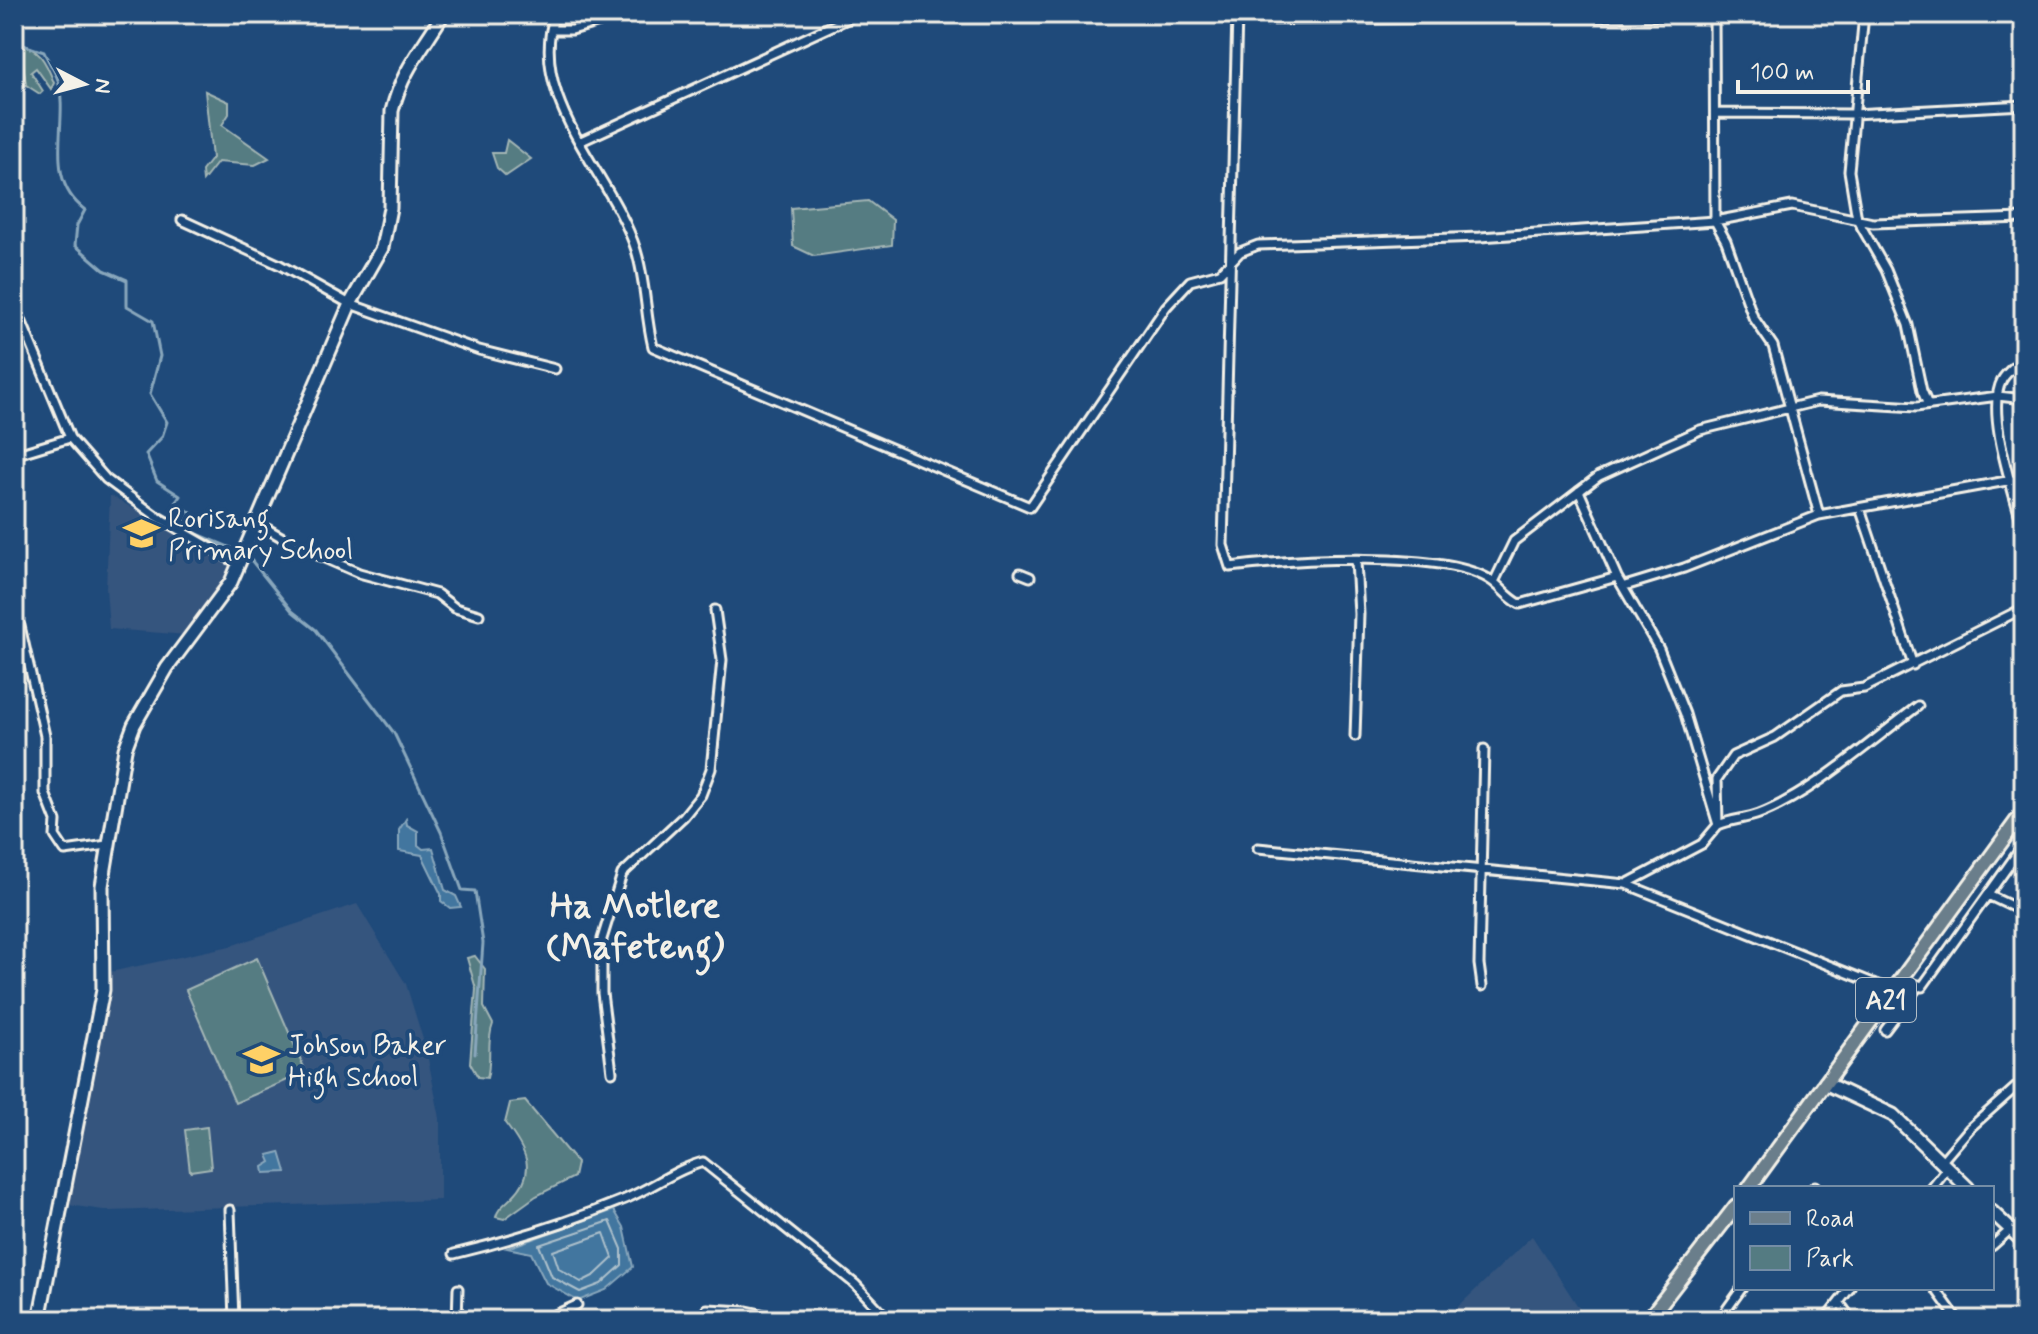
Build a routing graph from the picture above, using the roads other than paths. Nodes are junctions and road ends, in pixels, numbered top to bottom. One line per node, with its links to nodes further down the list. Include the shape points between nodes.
1 (443, 14): 20 (street, via 403,76 392,111 390,208 382,248)
2 (555, 14): 9 (street)
3 (627, 14): 9 (street, via 572,30)
4 (858, 14): 13 (street)
5 (1864, 14): 12 (street)
6 (1714, 15): 8 (street); 11 (street)
7 (1237, 17): 8 (street); 18 (street)
8 (1484, 17)
9 (551, 30): 13 (street, via 553,78)
10 (2024, 105): 12 (street)
11 (1715, 113): 12 (street); 17 (street)
12 (1853, 114): 15 (street, via 1849,171)
13 (579, 142): 18 (street, via 598,169 636,250 653,347 1030,507 1166,307 1190,281 1220,273)
14 (2024, 218): 15 (street, via 1873,223)
15 (1857, 219): 17 (street, via 1792,206); 25 (street, via 1886,270 1908,325)
16 (182, 220): 20 (street)
17 (1715, 221): 18 (street, via 1258,245); 26 (street, via 1753,317 1773,346)
18 (1230, 263): 35 (street, via 1223,545 1230,567)
19 (14, 303): 27 (street)
20 (350, 304): 22 (street, via 479,350); 33 (street)
21 (2024, 357): 23 (street, via 2002,380)
22 (555, 369)
23 (1998, 396): 24 (street); 25 (street); 29 (street, via 2001,458)
24 (2024, 399)
25 (1928, 405): 26 (street, via 1818,401)
26 (1791, 407): 30 (street, via 1700,430 1599,476); 32 (street)
27 (70, 438): 28 (street); 36 (street, via 106,479 156,516)
28 (15, 452)
29 (2012, 480): 31 (street); 34 (street)
30 (1579, 491): 39 (street); 40 (street, via 1514,541)
31 (1860, 508): 32 (street); 46 (street)
32 (1819, 515): 41 (street)
33 (257, 523): 36 (street); 44 (street, via 359,573 437,594 455,608)
34 (2024, 533)
35 (1356, 561): 40 (street, via 1420,560); 48 (street)
36 (239, 564): 53 (street, via 221,600 174,659 134,725)
37 (1020, 573): 38 (street)
38 (1030, 577)
39 (1617, 577): 40 (street, via 1520,604 1503,595); 41 (street)
40 (1494, 582)
41 (1625, 586): 51 (street, via 1659,649 1685,714)
42 (2024, 608): 46 (street)
43 (715, 610): 64 (street, via 722,660 711,769 701,795 684,816 622,874 602,939 602,993)
44 (479, 615)
45 (14, 618): 53 (street, via 45,736 45,793 56,821 55,836 65,851)
46 (1913, 665): 51 (street, via 1864,688 1841,691 1775,737 1733,756 1717,779)
47 (1918, 706): 51 (street, via 1821,779 1759,814)
48 (1355, 736)
49 (1484, 749): 55 (street)
50 (2024, 811): 59 (main road, A21)
51 (1718, 825): 56 (street, via 1702,844)
52 (2024, 844): 57 (street)
53 (107, 845): 86 (street, via 103,990)
54 (1258, 848): 55 (street)
55 (1482, 872): 56 (street); 61 (street)
56 (1626, 884): 62 (street)
57 (1988, 895): 58 (street); 60 (street)
58 (2024, 912)
59 (1901, 979): 60 (street); 62 (main road, A21)
60 (1919, 985): 63 (street)
61 (1482, 986)
62 (1893, 991): 66 (main road, A21)
63 (1885, 1030)
64 (612, 1072)
65 (2024, 1080): 67 (street, via 1970,1128)
66 (1825, 1083): 67 (street, via 1893,1115); 68 (main road, A21)
67 (1945, 1165): 69 (street); 70 (street)
68 (1750, 1186)
69 (1933, 1186)
70 (1966, 1186)
71 (1734, 1209): 92 (main road)
72 (230, 1210): 87 (street)
73 (1994, 1214): 75 (street)
74 (2024, 1224): 75 (street)
75 (2010, 1230): 76 (street); 77 (street)
76 (2024, 1242)
77 (1994, 1244)
78 (454, 1254): 91 (street, via 505,1243 614,1204 703,1162 855,1284)
79 (458, 1289): 88 (street)
80 (1741, 1290): 93 (street)
81 (1848, 1290): 83 (street)
82 (1939, 1290): 96 (street)
83 (1839, 1302): 94 (street); 95 (street)
84 (577, 1305): 89 (street)
85 (707, 1309): 90 (street)
86 (39, 1320)
87 (234, 1320)
88 (457, 1320)
89 (544, 1320)
90 (788, 1320)
91 (889, 1320)
92 (1648, 1320)
93 (1719, 1320)
94 (1825, 1320)
95 (1852, 1320)
96 (1958, 1320)

